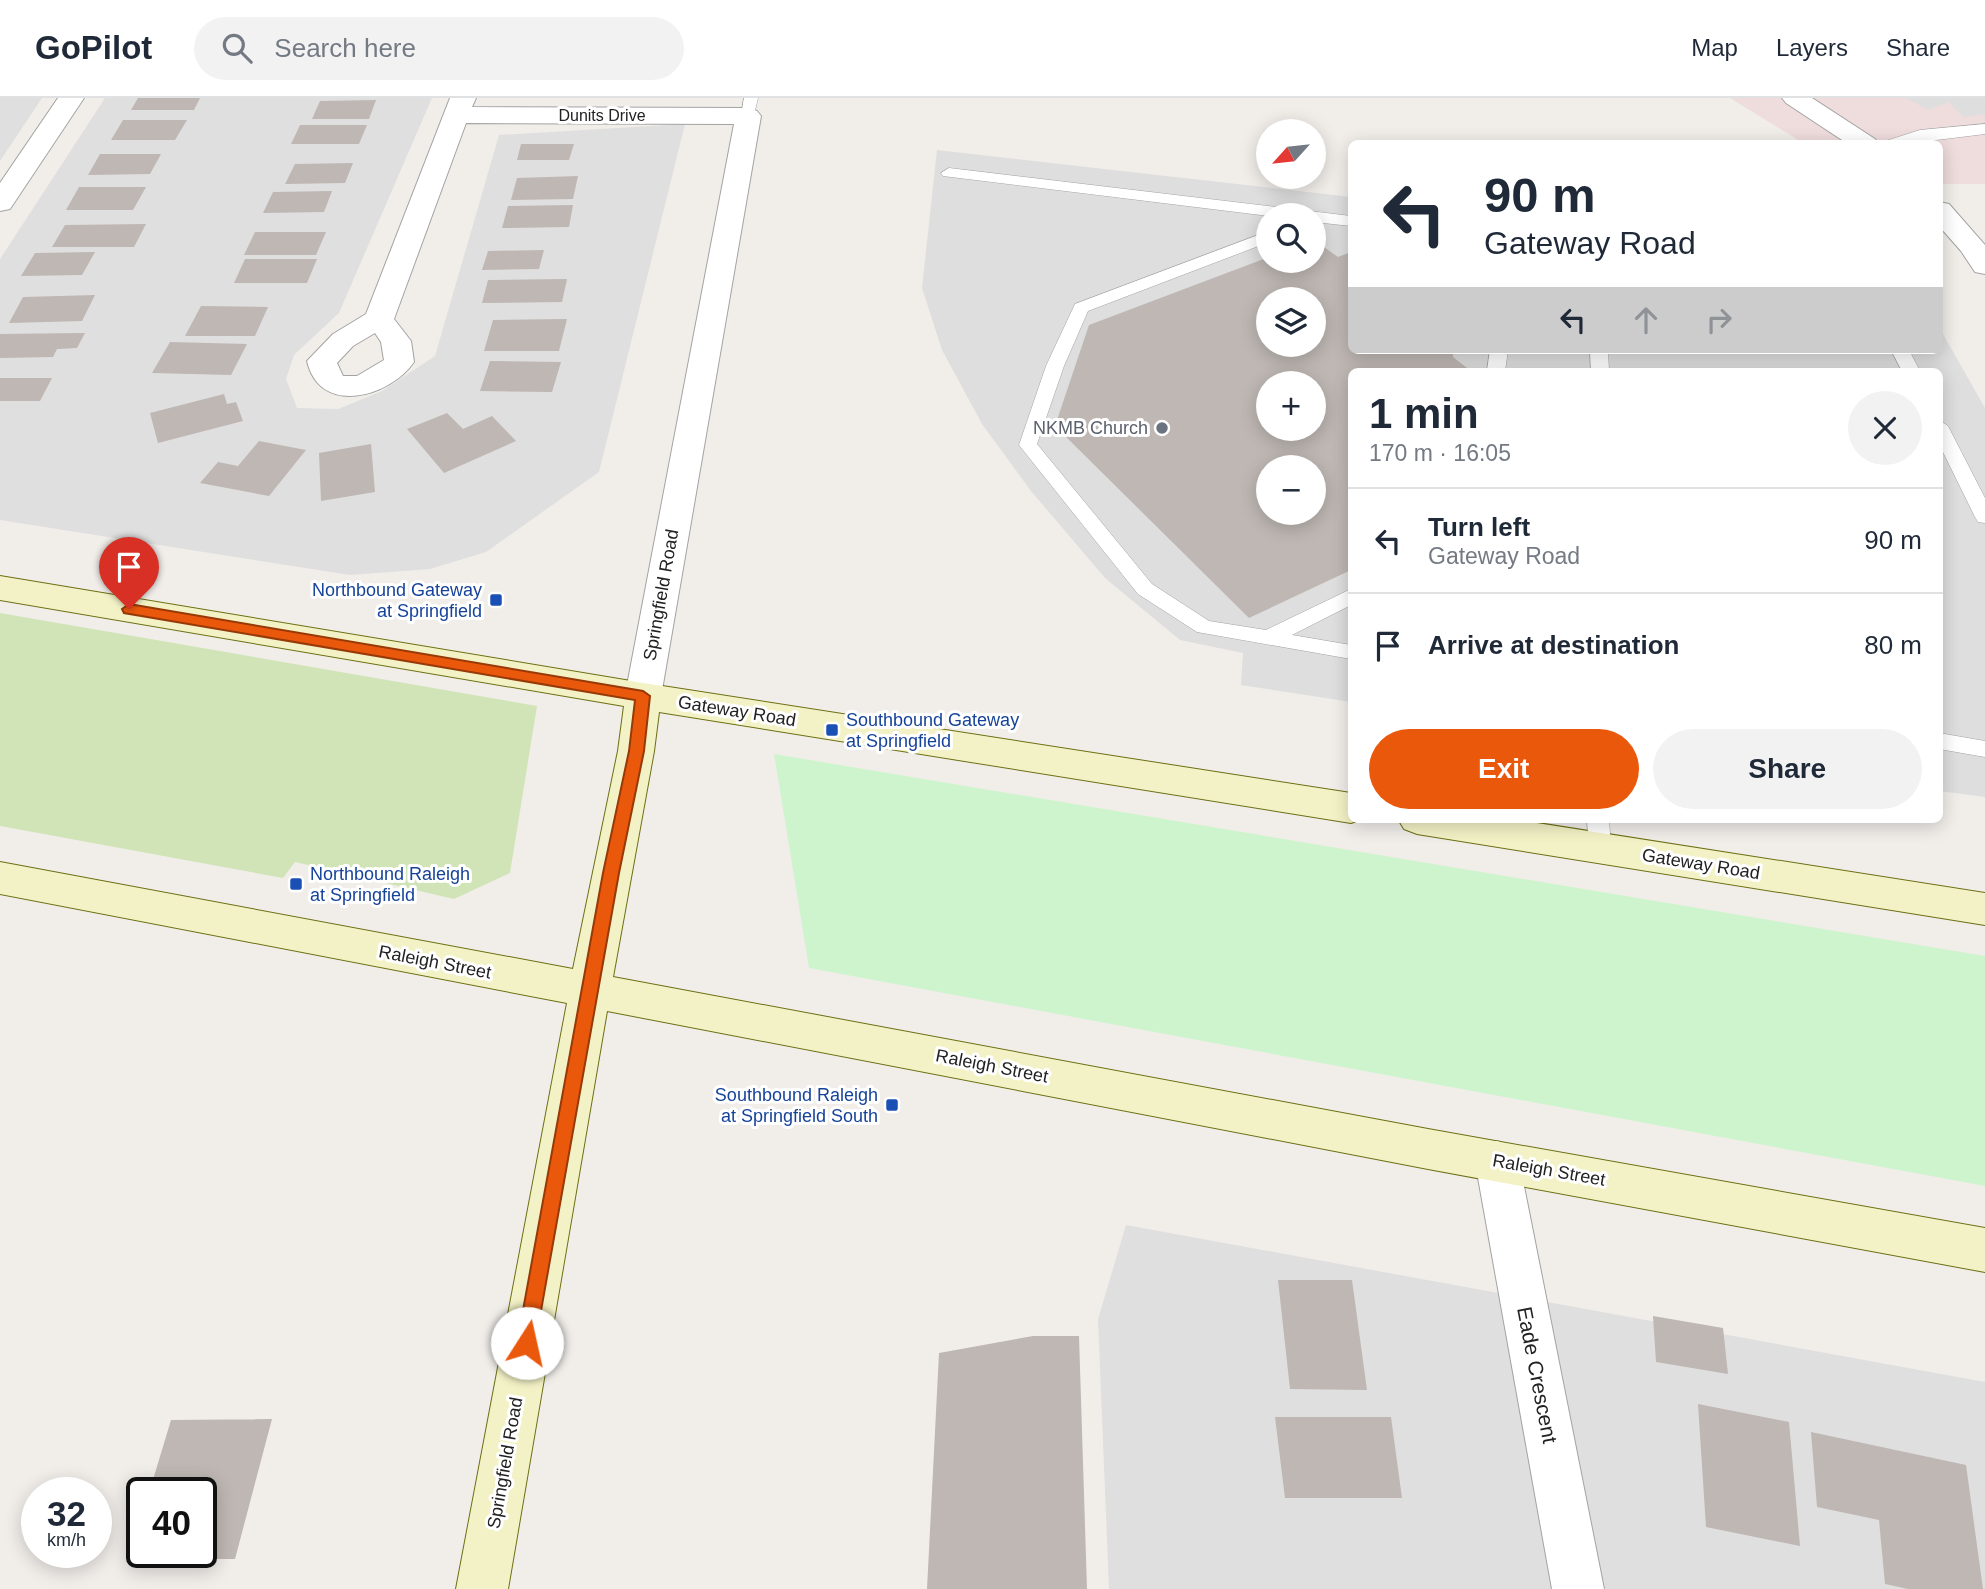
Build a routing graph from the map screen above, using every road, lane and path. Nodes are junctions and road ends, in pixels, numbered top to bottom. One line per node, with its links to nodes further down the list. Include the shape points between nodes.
1 (71, 98): 9 (street)
2 (1795, 98): 6 (street)
3 (460, 106): 4 (street, Dunits Drive); 16 (street, Dunits Drive)
4 (750, 107): 23 (street, Springfield Road)
5 (1985, 129): 7 (lane)
6 (1860, 140)
7 (1899, 140)
8 (948, 173): 10 (lane)
9 (0, 203)
10 (1256, 209)
11 (1943, 214): 15 (street)
12 (1326, 218): 13 (lane)
13 (1348, 221)
14 (1256, 241): 21 (lane, via 1081,308 1028,445 1146,589 1203,627)
15 (1985, 266)
16 (379, 319)
17 (1943, 434): 18 (lane)
18 (1985, 517)
19 (0, 588): 23 (street, Gateway Road)
20 (1348, 598): 21 (lane)
21 (1268, 638): 22 (lane)
22 (1348, 651)
23 (643, 696): 26 (street, Gateway Road); 31 (street, Springfield Road)
24 (1943, 742): 25 (lane)
25 (1985, 748)
26 (1348, 808)
27 (1466, 823): 28 (street, Gateway Road)
28 (1599, 834): 30 (street, Gateway Road)
29 (0, 878): 31 (street, Raleigh Street)
30 (1985, 909)
31 (591, 990): 32 (street, Raleigh Street); 34 (street, Springfield Road)
32 (1497, 1161): 33 (street, Raleigh Street); 35 (street, Eade Crescent)
33 (1985, 1250)
34 (482, 1589)
35 (1577, 1589)

